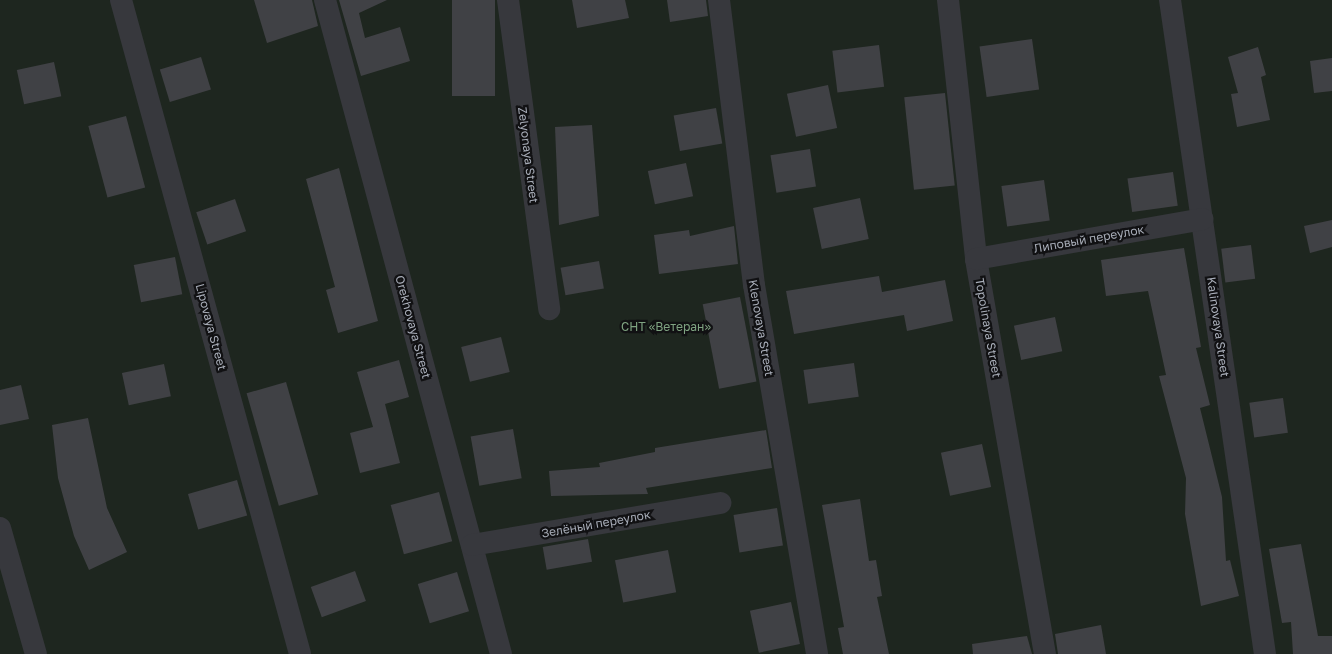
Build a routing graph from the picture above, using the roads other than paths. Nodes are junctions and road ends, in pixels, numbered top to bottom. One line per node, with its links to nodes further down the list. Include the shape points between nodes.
1 (121, 0): 14 (street, Lipovaya Street)
2 (325, 0): 12 (street, Orekhovaya Street)
3 (508, 0): 9 (street, Zelyonaya Street)
4 (719, 0): 16 (street, Klenovaya Street, via 754,285)
5 (948, 0): 8 (street, Topolinaya Street)
6 (1170, 0): 7 (street, Kalinovaya Street)
7 (1202, 219): 8 (street, Липовый переулок); 18 (street, Kalinovaya Street)
8 (976, 259): 17 (street, Topolinaya Street)
9 (549, 309)
10 (720, 502): 12 (street, Зелёный переулок)
11 (0, 528): 13 (street)
12 (472, 545): 15 (street, Orekhovaya Street)
13 (36, 654)
14 (300, 654)
15 (501, 654)
16 (817, 654)
17 (1045, 654)
18 (1266, 654)

